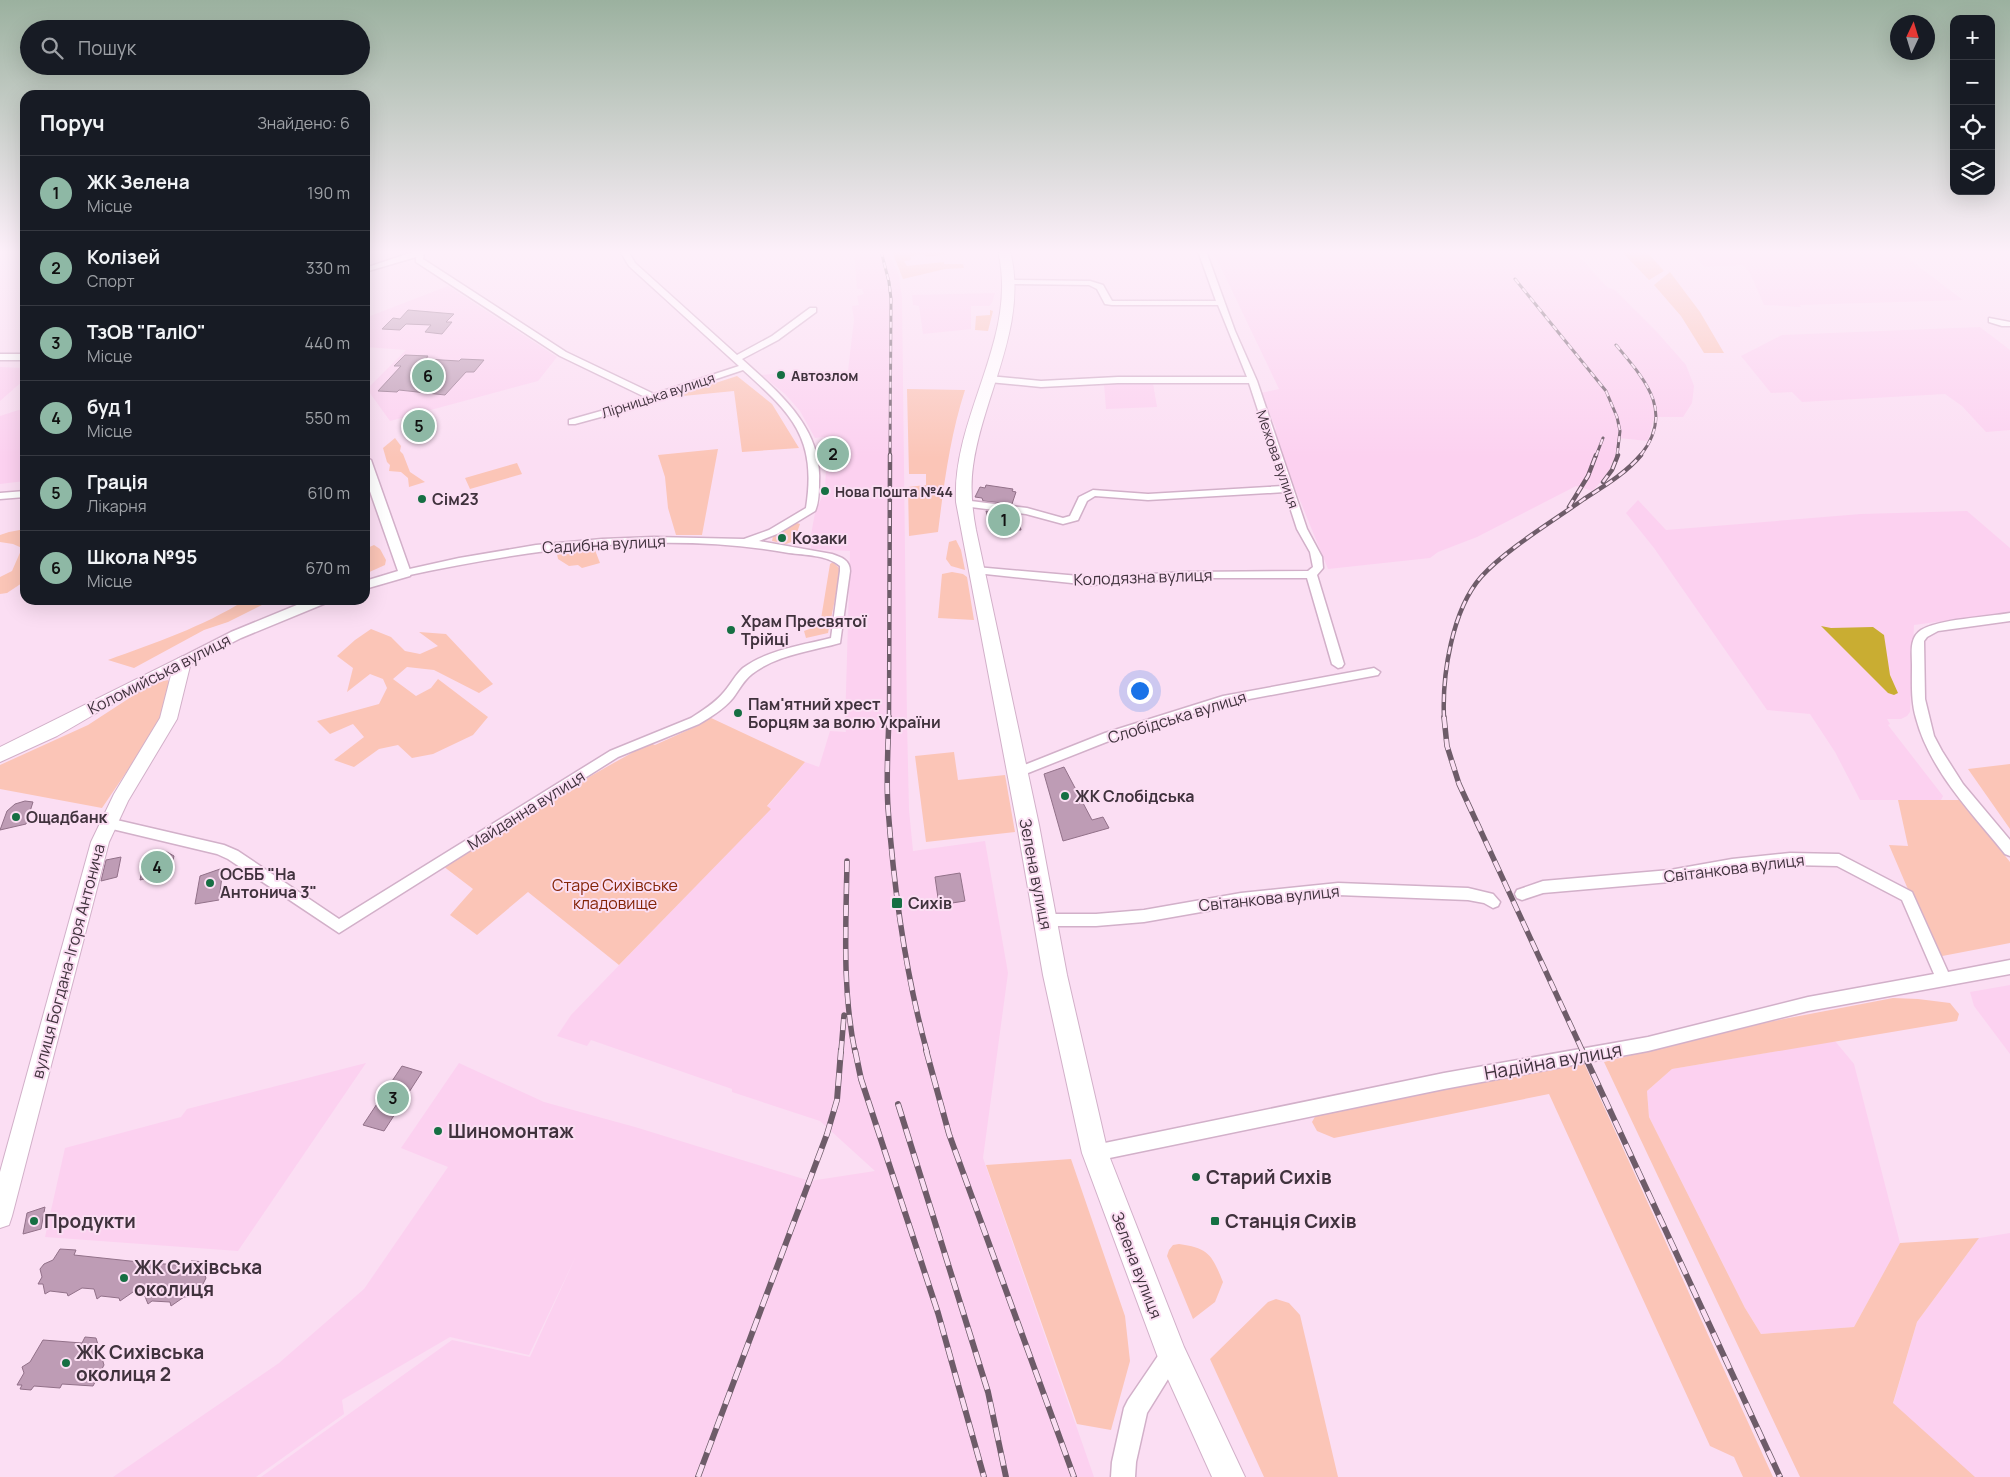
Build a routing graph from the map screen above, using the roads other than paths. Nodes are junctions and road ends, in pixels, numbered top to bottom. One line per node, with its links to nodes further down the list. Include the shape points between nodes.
1 (511, 320): 14 (street, via 563,354)
2 (693, 320): 10 (street)
3 (800, 320): 10 (street, via 776,338)
4 (1004, 320): 12 (main road, Зелена вулиця)
5 (1228, 320): 13 (street, Межова вулиця)
6 (1992, 320): 7 (street)
7 (2010, 324)
8 (0, 357): 9 (street)
9 (20, 357)
10 (735, 359): 11 (street)
11 (743, 367): 14 (street, Лірницька вулиця); 21 (street, via 776,395 795,418 811,445 815,471 811,510 773,532)
12 (989, 379): 13 (street, via 1041,384 1124,380); 20 (main road, Зелена вулиця, via 966,456)
13 (1253, 381): 17 (street, Межова вулиця)
14 (653, 397): 15 (street, Лірницька вулиця, via 649,401)
15 (572, 422)
16 (370, 474): 24 (street)
17 (1290, 489): 20 (street, via 1148,497 1093,493 1083,499 1074,518 1066,522 1027,511); 25 (street, Межова вулиця, via 1302,529 1318,561 1316,571)
18 (20, 494): 19 (street)
19 (0, 496)
20 (963, 504): 23 (main road, Зелена вулиця)
21 (747, 542): 22 (street, Садибна вулиця); 24 (street, Садибна вулиця, via 646,541 565,545 477,557)
22 (804, 552): 34 (street, Майданна вулиця, via 834,558 845,565 836,640 758,664 746,672 727,697 707,714 614,754 339,928 233,855)
23 (976, 570): 25 (street, Колодязна вулиця, via 1091,581 1188,575); 33 (main road, Зелена вулиця)
24 (405, 573): 26 (street)
25 (1311, 574): 30 (street, Межова вулиця)
26 (370, 584)
27 (309, 605): 29 (street, Коломийська вулиця, via 245,631)
28 (2010, 617): 35 (street, via 1935,628 1923,634 1918,641 1921,715 1930,742 1956,782)
29 (184, 662): 32 (main road, Коломийська вулиця); 34 (main road, вулиця Богдана-Ігоря Антонича, via 168,719)
30 (1338, 664)
31 (1374, 672): 33 (street, Слобідська вулиця, via 1204,706)
32 (0, 755)
33 (1015, 772): 38 (main road, Зелена вулиця)
34 (108, 822): 42 (main road, вулиця Богдана-Ігоря Антонича)
35 (2010, 850)
36 (1522, 894): 40 (street, Світанкова вулиця, via 1543,887 1670,876 1780,860 1839,860 1907,896)
37 (1493, 902): 38 (street, Світанкова вулиця, via 1468,894 1338,889 1241,899 1144,916)
38 (1045, 920): 41 (main road, Зелена вулиця)
39 (2010, 967): 40 (street, Надійна вулиця)
40 (1944, 979): 41 (street, Надійна вулиця, via 1808,1004 1648,1044 1427,1084)
41 (1095, 1153): 43 (main road, Зелена вулиця)
42 (0, 1216)
43 (1172, 1354): 44 (street, via 1136,1408); 45 (main road, Зелена вулиця)
44 (1123, 1477)
45 (1229, 1477)

